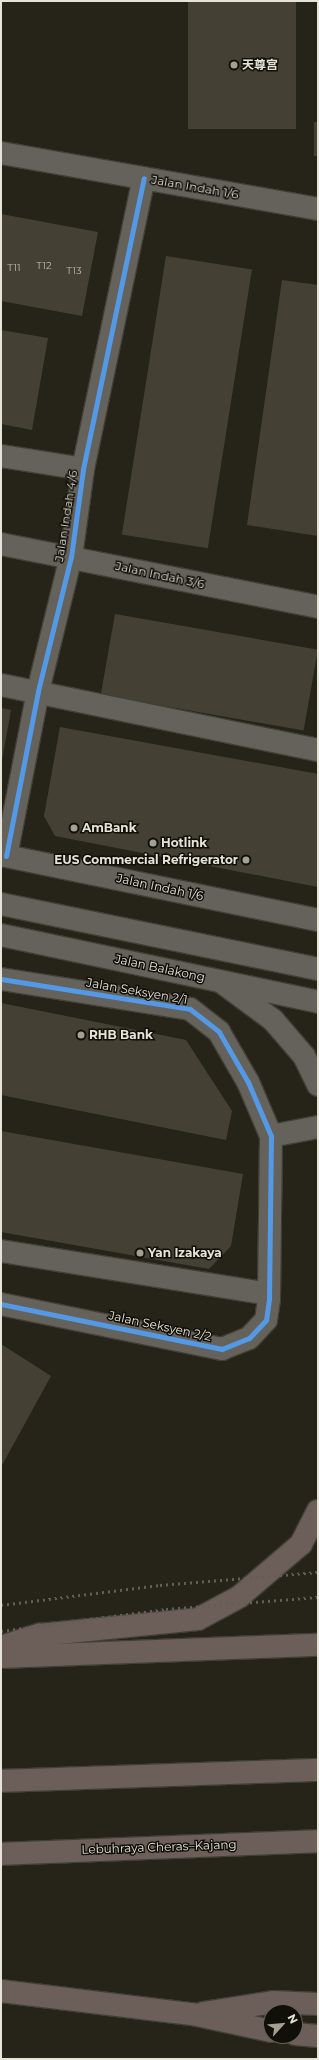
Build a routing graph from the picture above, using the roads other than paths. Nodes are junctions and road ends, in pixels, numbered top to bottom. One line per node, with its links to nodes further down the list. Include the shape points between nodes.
1 (1, 153): 2 (street, Jalan Indah 1/6)
2 (144, 178): 3 (street, Jalan Indah 1/6); 5 (street, Jalan Indah 4/6)
3 (318, 209)
4 (1, 456): 5 (street)
5 (83, 470): 7 (street, Jalan Indah 4/6)
6 (1, 544): 7 (street, Jalan Indah 3/6)
7 (71, 557): 8 (street, Jalan Indah 3/6); 10 (street, Jalan Indah 4/6)
8 (318, 607)
9 (1, 685): 10 (street)
10 (38, 691): 11 (street); 12 (street, Jalan Indah 4/6)
11 (318, 750)
12 (3, 855): 14 (street, Jalan Indah 1/6)
13 (1, 904): 16 (street)
14 (318, 920)
15 (1, 935): 18 (street, Jalan Balakong)
16 (318, 969)
17 (1, 979): 22 (street, Jalan Seksyen 2/1, via 190,1008 218,1032 248,1082)
18 (218, 980): 19 (street, Jalan Balakong); 20 (street, via 273,1020 304,1056)
19 (318, 1002)
20 (318, 1085)
21 (318, 1127): 22 (street)
22 (271, 1136): 24 (street, Jalan Seksyen 2/2)
23 (1, 1251): 24 (street)
24 (269, 1294): 25 (street, Jalan Seksyen 2/2, via 266,1320 249,1338 222,1349)
25 (1, 1304)
26 (318, 1511): 28 (highway, via 301,1544 239,1597 198,1619 39,1635)
27 (318, 1645): 29 (highway)
28 (1, 1647)
29 (1, 1657)
30 (318, 1770): 31 (highway)
31 (1, 1781)
32 (318, 1841): 33 (highway, Lebuhraya Cheras–Kajang)
33 (1, 1854)
34 (1, 1991): 36 (highway)
35 (318, 2004): 36 (highway, via 273,2002)
36 (192, 2014): 37 (highway)
37 (263, 2029)
38 (303, 2035): 39 (highway)
39 (318, 2036)

